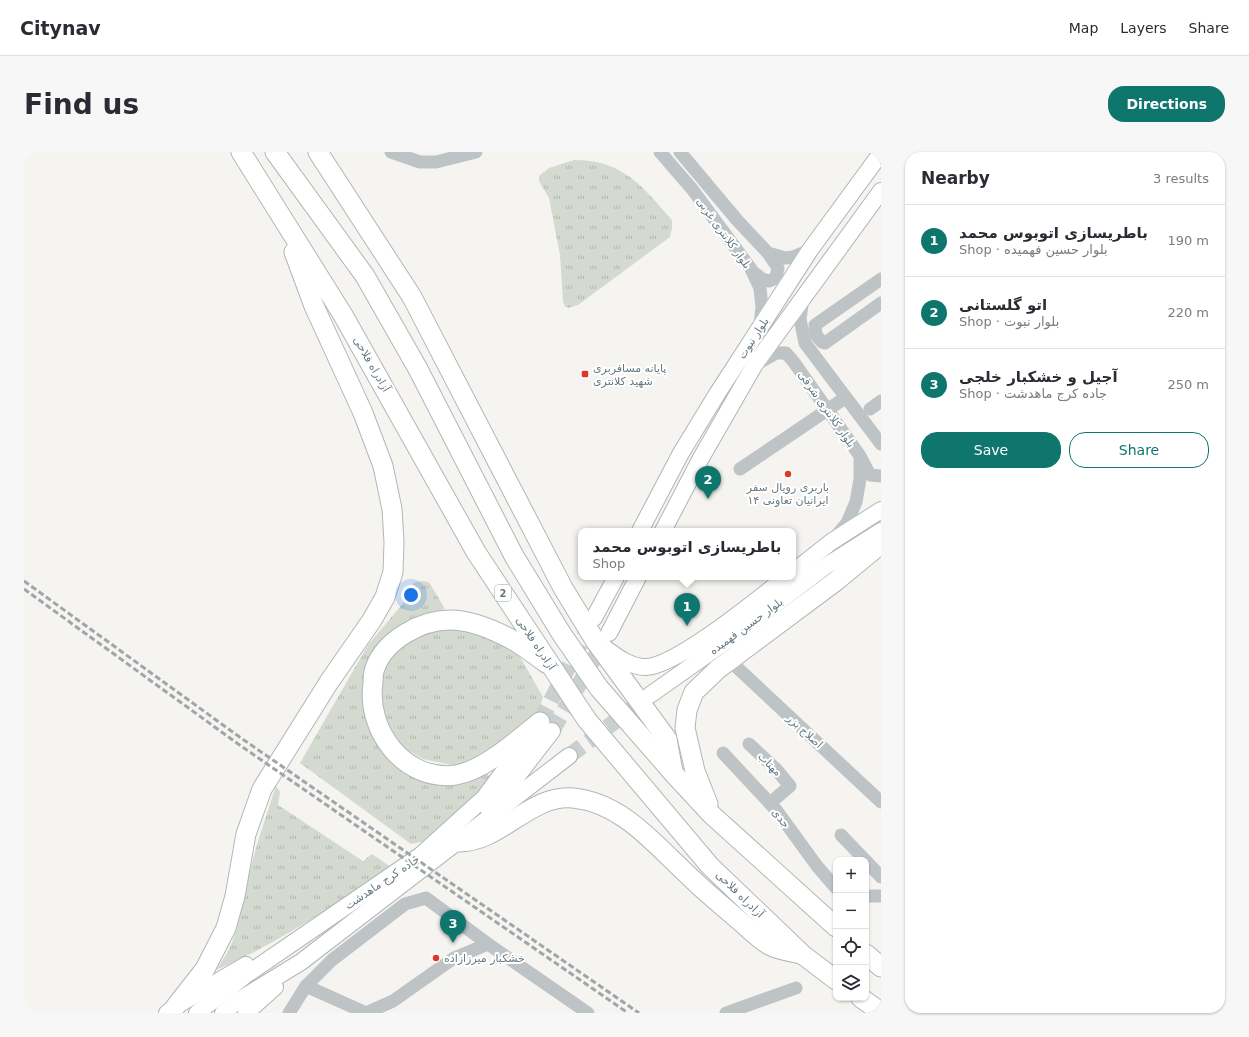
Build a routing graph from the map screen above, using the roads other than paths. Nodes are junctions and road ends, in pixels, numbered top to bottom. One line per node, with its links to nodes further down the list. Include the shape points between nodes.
1 (241, 152): 10 (highway, آزادراه فلاحی / 2)
2 (275, 152): 46 (highway, via 365,276 418,369 514,556 561,633 599,688)
3 (318, 152): 38 (highway, via 412,297 563,588)
4 (391, 152): 5 (street, via 420,162 436,162)
5 (476, 152)
6 (660, 152): 13 (street, بلوار کلانتری غربی, via 692,189)
7 (680, 152): 12 (street, بلوار کلانتری غربی)
8 (881, 153): 11 (main road, بلوار نبوت)
9 (881, 191): 15 (main road, بلوار نبوت)
10 (281, 217): 40 (highway, آزادراه فلاحی / 2, via 344,314 476,552); 69 (highway, via 314,306 363,413 383,466 392,509 393,572 385,596 372,620 329,682 262,789 246,834 235,896 226,928 205,970)
11 (810, 250): 12 (street, via 785,258); 17 (main road, بلوار نبوت)
12 (768, 253): 13 (street, بلوار کلانتری غربی, via 778,268 776,278 769,282)
13 (751, 269): 17 (street, بلوار کلانتری غربی, via 760,288)
14 (881, 279): 16 (street, via 815,326 816,335 826,343)
15 (803, 298): 18 (main road, بلوار نبوت); 19 (street, بلوار کلانتری شرقی, via 800,320 805,343)
16 (881, 303)
17 (760, 326): 28 (main road, بلوار نبوت, via 681,454)
18 (755, 364): 22 (street, بلوار کلانتری شرقی, via 776,353 786,353); 29 (main road, بلوار نبوت)
19 (845, 398): 22 (street); 23 (street, بلوار کلانتری شرقی)
20 (881, 401): 21 (street)
21 (870, 409)
22 (827, 410): 24 (street, بلوار کلانتری شرقی); 25 (street)
23 (880, 444)
24 (860, 456): 26 (street, via 870,475); 31 (street, بلوار کلانتری شرقی, via 856,502 847,523)
25 (740, 468)
26 (881, 476)
27 (881, 510): 31 (main road)
28 (642, 528)
29 (665, 528)
30 (881, 531): 41 (main road, بلوار حسین فهمیده, via 826,566)
31 (831, 542): 33 (main road)
32 (881, 544): 39 (highway, via 836,581)
33 (796, 570)
34 (614, 580): 37 (main road)
35 (636, 580): 38 (main road)
36 (782, 580): 38 (main road, بلوار حسین فهمیده, via 725,624 679,655 658,665 636,666 621,660)
37 (594, 618)
38 (603, 638): 46 (highway, via 667,739)
39 (729, 660): 47 (street, اصلاح بزر); 49 (highway, via 694,692 687,710 685,728 695,771)
40 (553, 668): 42 (highway, via 506,636 486,628 450,620 434,622 409,631 388,647 375,668 371,692 374,718 384,740 398,756 414,768 432,774 456,774 476,768); 61 (highway, آزادراه فلاحی / 2, via 587,720 710,866)
41 (650, 695)
42 (546, 727): 51 (main road, via 505,792 460,836); 58 (main road, جاده کرج ماهدشت, via 484,798 421,855)
43 (749, 744): 48 (street, مهتاب, via 794,789)
44 (723, 753): 48 (street, جدی)
45 (569, 756): 51 (main road, جاده کرج ماهدشت)
46 (674, 774): 49 (highway)
47 (881, 802)
48 (770, 803): 55 (street, جدی)
49 (712, 815): 59 (highway)
50 (841, 835): 52 (street)
51 (459, 842): 61 (highway, via 487,835 550,800 572,798 594,801 630,822 770,946); 63 (main road, جاده کرج ماهدشت)
52 (861, 857)
53 (869, 865): 54 (street)
54 (881, 877)
55 (833, 885)
56 (869, 896): 57 (street)
57 (881, 896)
58 (322, 922): 69 (main road); 72 (main road, جاده کرج ماهدشت)
59 (833, 924)
60 (488, 944): 66 (street, via 426,898 406,904 332,960); 75 (street, via 454,958 393,1001); 76 (street)
61 (803, 955): 65 (highway, آزادراه فلاحی / 2)
62 (869, 957): 64 (highway)
63 (301, 962): 70 (main road); 73 (main road, جاده کرج ماهدشت)
64 (881, 967)
65 (833, 978)
66 (306, 986): 74 (street); 75 (street)
67 (796, 988): 77 (street)
68 (865, 1001): 71 (highway)
69 (171, 1009)
70 (246, 1012)
71 (881, 1012)
72 (197, 1013)
73 (223, 1013)
74 (289, 1013)
75 (366, 1013)
76 (588, 1013)
77 (726, 1013)

